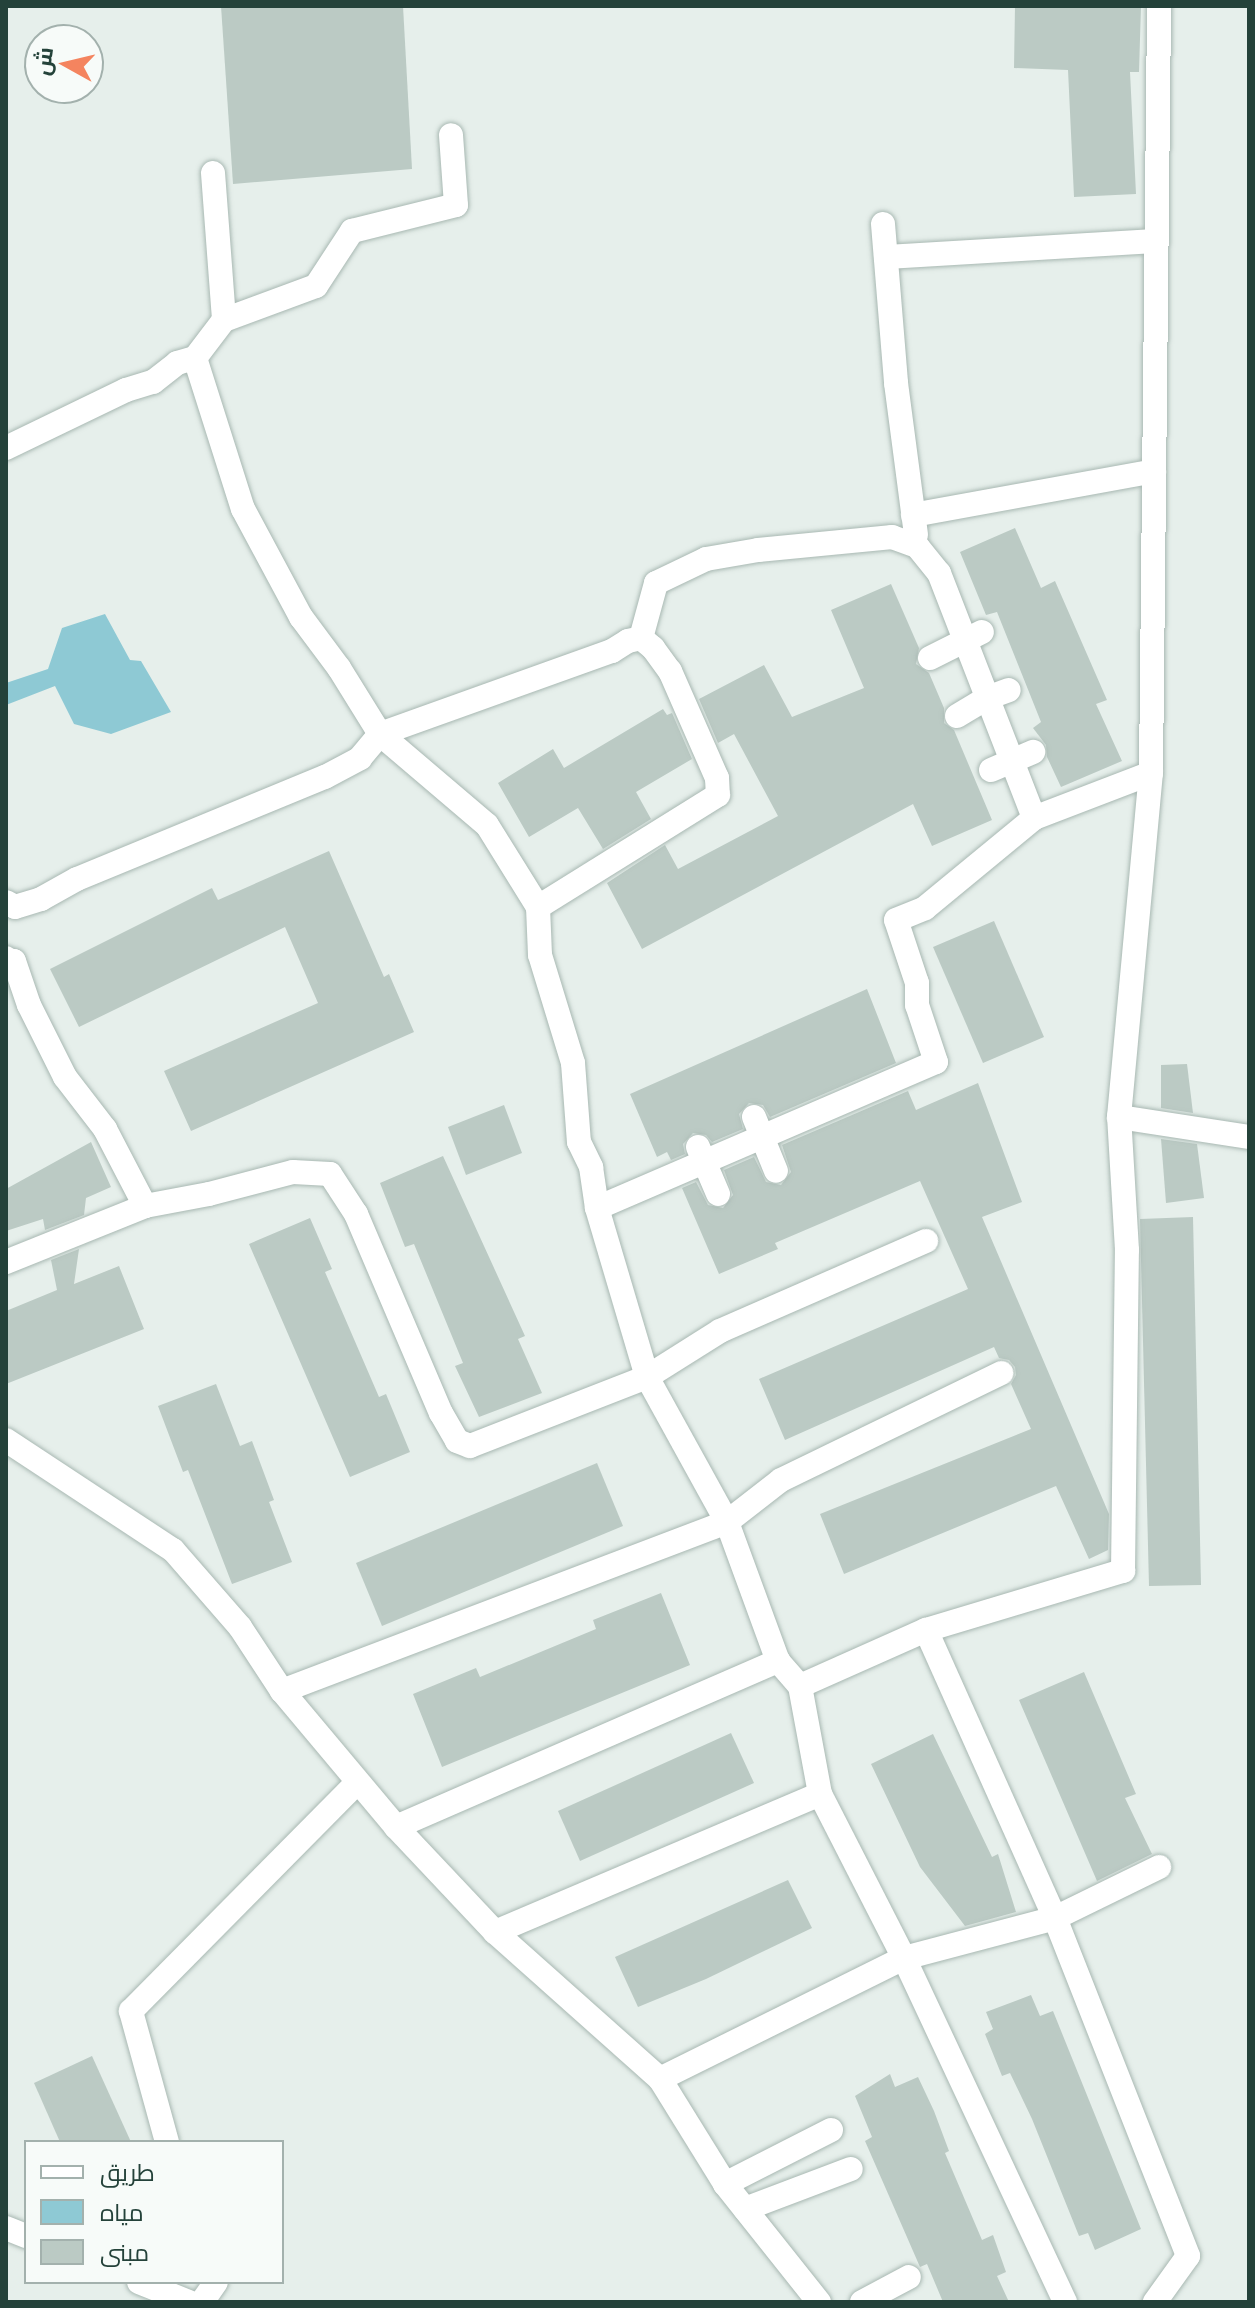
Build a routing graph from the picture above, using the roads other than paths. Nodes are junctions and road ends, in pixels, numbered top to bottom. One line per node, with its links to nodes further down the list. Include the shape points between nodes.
1 (1159, 6): 5 (street)
2 (451, 135): 7 (street, via 456,205 352,231 316,286)
3 (213, 173): 7 (street)
4 (883, 224): 6 (street)
5 (1156, 241): 6 (street); 10 (street)
6 (886, 257): 11 (street)
7 (224, 320): 8 (street)
8 (195, 358): 9 (street); 18 (street, via 243,509 301,617)
9 (6, 448)
10 (1154, 471): 11 (street); 19 (street)
11 (913, 515): 12 (street)
12 (917, 546): 13 (street, via 939,573); 14 (street, via 892,537 706,559 656,583)
13 (974, 636): 15 (street); 16 (street)
14 (641, 638): 18 (street); 22 (street, via 670,671 717,778 718,795)
15 (930, 658)
16 (998, 694): 17 (street); 20 (street, via 1012,761)
17 (957, 716)
18 (380, 734): 21 (street, via 360,758 325,777 77,879 41,899 15,907); 22 (street, via 487,825)
19 (1151, 773): 20 (street); 24 (street)
20 (1034, 818): 25 (street, via 925,908 896,920 936,1062)
21 (6, 902)
22 (538, 907): 31 (street, via 540,955 573,1063 579,1142 591,1167)
23 (6, 958): 30 (street, via 7,967 14,961 65,1077 105,1129)
24 (1119, 1117): 26 (street); 38 (street, via 1127,1250 1123,1571)
25 (758, 1127): 27 (street); 28 (street)
26 (1249, 1137)
27 (701, 1155): 29 (street); 31 (street)
28 (776, 1171)
29 (718, 1194)
30 (145, 1206): 33 (street); 35 (street, via 293,1172 330,1174 356,1214 441,1413 457,1441 470,1446)
31 (597, 1208): 35 (street)
32 (926, 1241): 35 (street, via 720,1331)
33 (6, 1262)
34 (1001, 1373): 37 (street, via 781,1480)
35 (647, 1377): 37 (street)
36 (6, 1440): 41 (street, via 173,1550 240,1627)
37 (727, 1522): 39 (street); 41 (street)
38 (926, 1630): 40 (street); 46 (street)
39 (778, 1661): 40 (street); 44 (street)
40 (800, 1686): 43 (street)
41 (282, 1691): 42 (street)
42 (358, 1782): 44 (street); 51 (street, via 131,2011)
43 (820, 1794): 47 (street); 48 (street)
44 (396, 1827): 47 (street)
45 (1159, 1867): 46 (street)
46 (1055, 1918): 48 (street); 63 (street, via 1188,2256)
47 (495, 1932): 49 (street)
48 (904, 1958): 49 (street); 62 (street)
49 (660, 2079): 53 (street)
50 (831, 2130): 53 (street)
51 (166, 2140)
52 (851, 2169): 54 (street)
53 (725, 2184): 54 (street)
54 (745, 2209): 60 (street)
55 (909, 2277): 61 (street)
56 (144, 2284): 58 (street)
57 (215, 2284): 59 (street)
58 (189, 2302)
59 (202, 2302)
60 (819, 2302)
61 (862, 2302)
62 (1065, 2302)
63 (1155, 2302)

